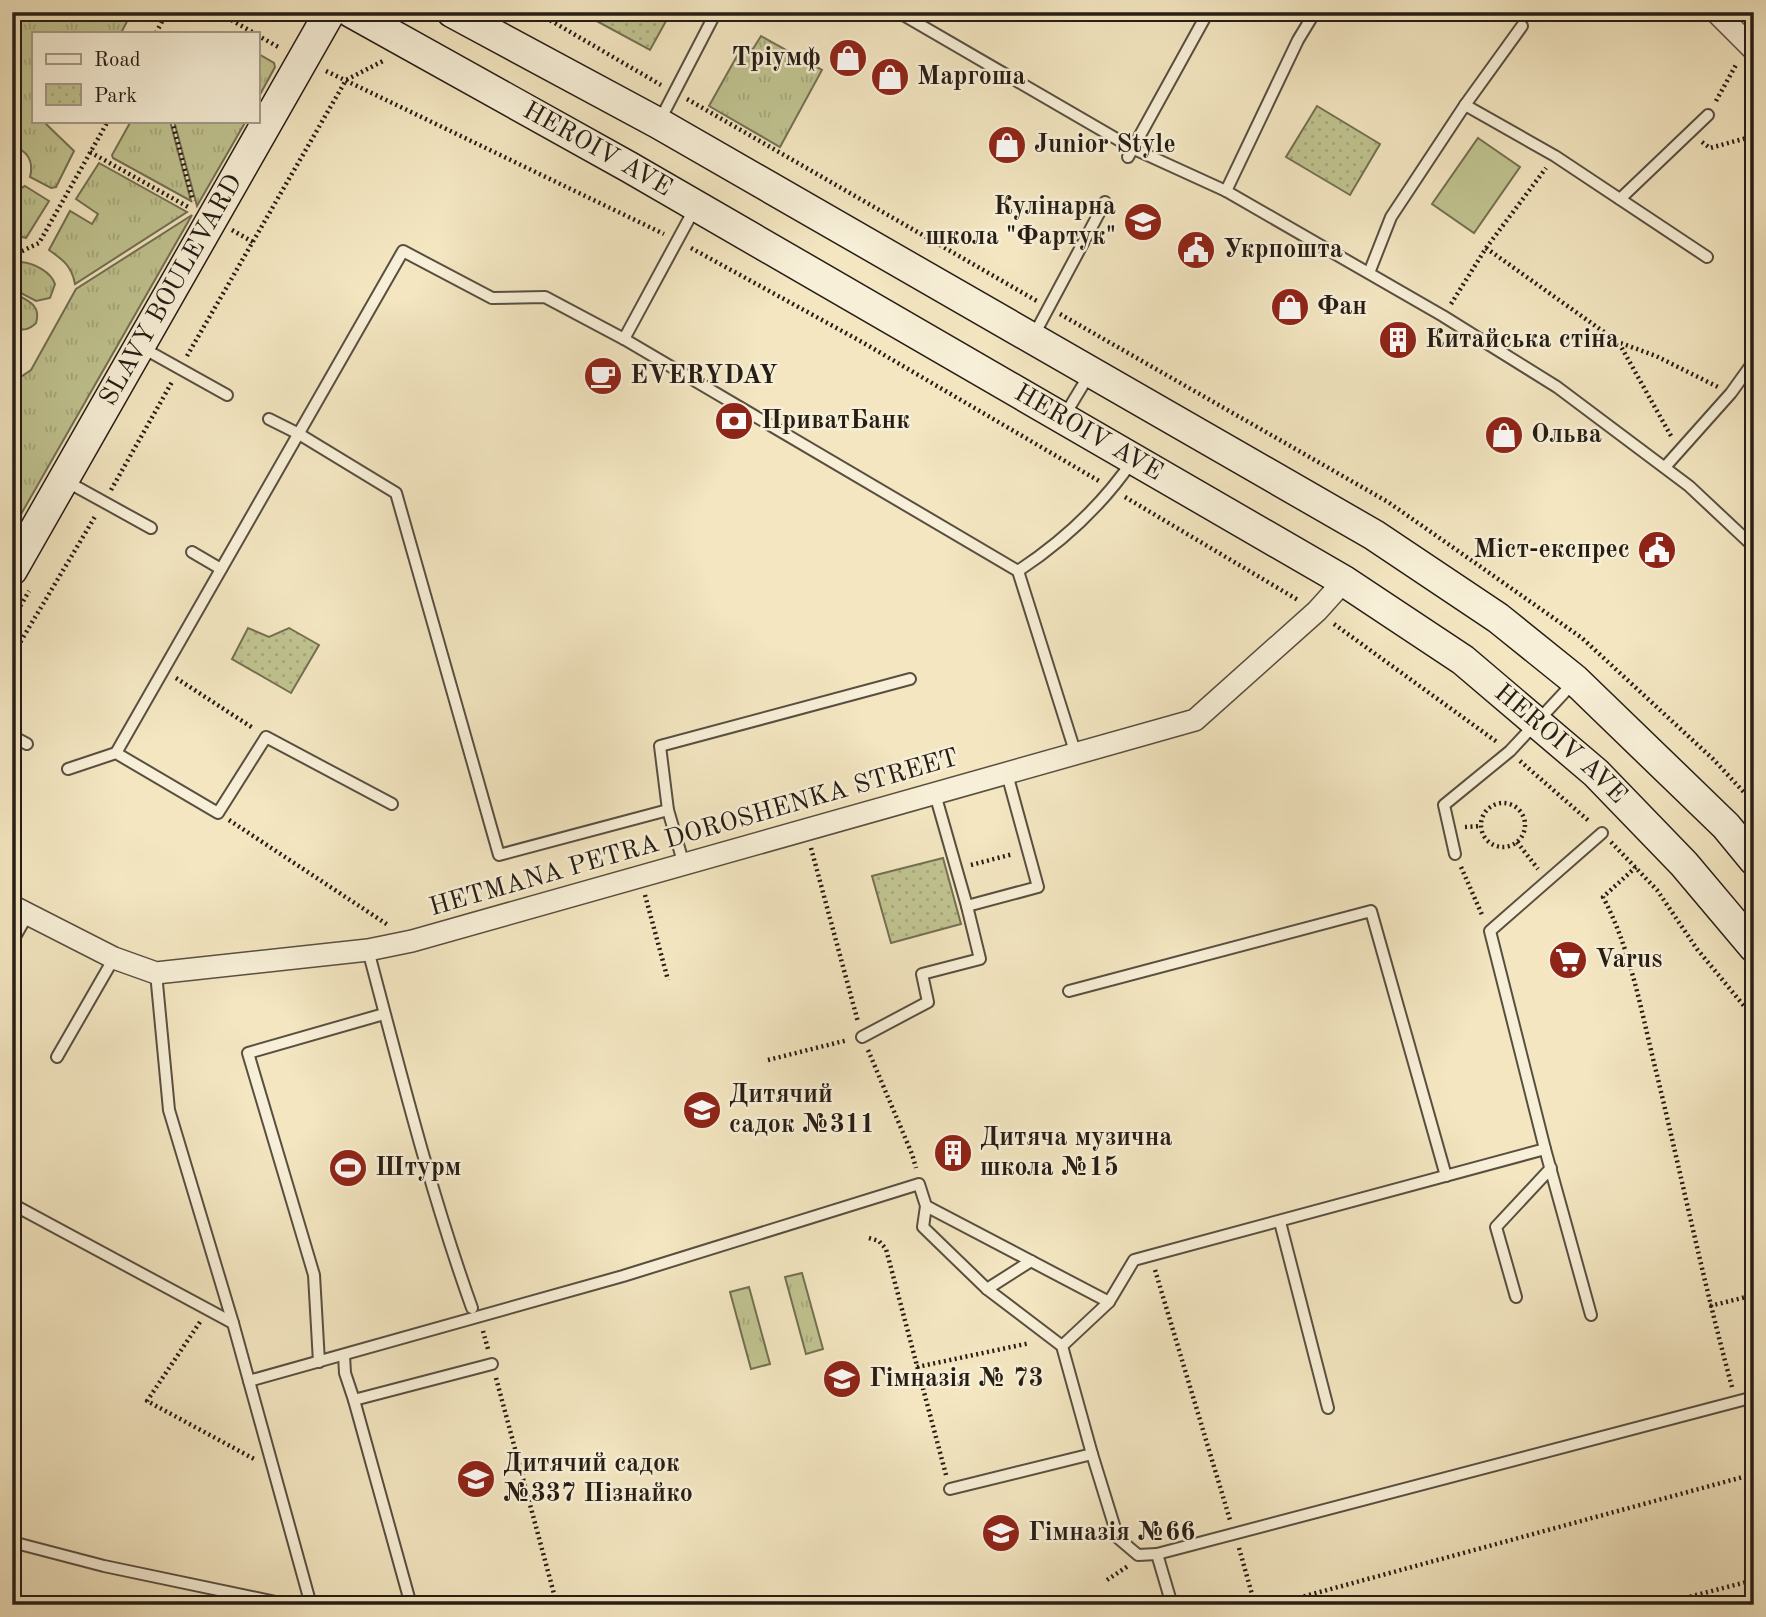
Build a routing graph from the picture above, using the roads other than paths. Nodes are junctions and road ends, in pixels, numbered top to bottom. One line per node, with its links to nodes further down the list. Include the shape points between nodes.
1 (330, 12): 23 (main road, SLAVY BOULEVARD)
2 (351, 12): 18 (main road, HEROIV AVE)
3 (452, 12): 13 (main road, HEROIV AVE)
4 (716, 12): 13 (lane)
5 (898, 12): 14 (lane)
6 (1208, 12): 14 (lane)
7 (1315, 12): 15 (lane)
8 (1716, 12): 10 (street)
9 (1522, 26): 11 (lane)
10 (1750, 47)
11 (1465, 105): 16 (lane); 20 (lane, via 1391,217)
12 (1708, 115): 16 (lane)
13 (658, 123): 22 (main road, HEROIV AVE)
14 (1131, 153): 15 (lane)
15 (1226, 191): 20 (lane)
16 (1620, 199): 19 (lane)
17 (1105, 202): 22 (lane)
18 (696, 206): 21 (lane); 27 (main road, HEROIV AVE)
19 (1707, 257)
20 (1369, 273): 31 (lane, via 1557,387)
21 (624, 339): 29 (lane, via 544,297 492,298 403,251); 38 (lane)
22 (1032, 339): 25 (main road, HEROIV AVE)
23 (139, 346): 26 (lane); 32 (main road, SLAVY BOULEVARD)
24 (1754, 361): 31 (lane)
25 (1090, 372): 27 (lane); 41 (main road, HEROIV AVE, via 1374,535 1498,618)
26 (227, 395)
27 (1063, 418): 30 (main road, HEROIV AVE)
28 (269, 419): 29 (lane)
29 (299, 434): 36 (lane); 51 (lane, via 396,493 499,856)
30 (1133, 460): 38 (lane, via 1113,489 1045,553); 39 (main road, HEROIV AVE)
31 (1665, 467): 34 (lane)
32 (64, 480): 33 (lane); 37 (main road, SLAVY BOULEVARD)
33 (151, 528)
34 (1754, 547)
35 (192, 552): 36 (lane)
36 (221, 569): 45 (lane)
37 (12, 570)
38 (1018, 571): 46 (lane)
39 (1344, 581): 42 (main road, HEROIV AVE, via 1462,660); 46 (street, HETMANA PETRA DOROSHENKA STREET, via 1317,611 1195,720)
40 (910, 679): 51 (lane, via 660,746)
41 (1576, 680): 42 (lane); 53 (main road, HEROIV AVE)
42 (1537, 722): 54 (lane, via 1510,751 1444,805); 59 (main road, HEROIV AVE, via 1596,773 1684,864)
43 (12, 736): 44 (lane)
44 (27, 744)
45 (116, 753): 47 (lane); 50 (lane, via 218,813 266,737)
46 (1077, 754): 48 (street, HETMANA PETRA DOROSHENKA STREET)
47 (68, 769)
48 (1007, 774): 49 (street, HETMANA PETRA DOROSHENKA STREET); 56 (lane, via 1038,887)
49 (935, 794): 55 (street, HETMANA PETRA DOROSHENKA STREET); 56 (lane)
50 (392, 804)
51 (668, 810): 55 (lane)
52 (1602, 833): 67 (lane, via 1490,931)
53 (1750, 849)
54 (1455, 854)
55 (684, 865): 60 (street, HETMANA PETRA DOROSHENKA STREET)
56 (967, 906): 65 (lane, via 980,959 922,974 928,1002)
57 (20, 910): 58 (lane); 61 (street, HETMANA PETRA DOROSHENKA STREET)
58 (12, 942)
59 (1754, 947)
60 (368, 950): 62 (street, HETMANA PETRA DOROSHENKA STREET); 64 (lane)
61 (114, 958): 62 (street, HETMANA PETRA DOROSHENKA STREET); 66 (lane)
62 (156, 973): 79 (lane, via 169,1110)
63 (1069, 991): 69 (lane, via 1371,911)
64 (384, 1014): 77 (lane, via 449,1245); 82 (lane, via 248,1053 314,1275)
65 (862, 1037)
66 (57, 1057)
67 (1545, 1149): 68 (lane); 69 (lane)
68 (1551, 1168): 75 (lane, via 1496,1227); 78 (lane)
69 (1446, 1176): 72 (lane)
70 (12, 1204): 79 (lane)
71 (926, 1206): 73 (lane); 74 (lane, via 923,1227); 77 (lane, via 919,1184 623,1276)
72 (1280, 1222): 76 (lane, via 1134,1260); 87 (lane)
73 (1031, 1261): 74 (lane); 76 (lane)
74 (987, 1289): 80 (lane)
75 (1516, 1297)
76 (1109, 1302): 80 (lane)
77 (475, 1312): 81 (lane)
78 (1591, 1315)
79 (233, 1323): 84 (lane)
80 (1062, 1346): 88 (lane)
81 (344, 1355): 82 (lane); 86 (lane)
82 (319, 1362): 84 (lane)
83 (492, 1364): 86 (lane)
84 (249, 1381): 93 (lane)
85 (1754, 1397): 91 (lane)
86 (354, 1400): 94 (lane)
87 (1328, 1408)
88 (1091, 1454): 89 (lane); 91 (lane, via 1118,1538 1138,1555)
89 (950, 1489)
90 (12, 1542): 92 (lane)
91 (1157, 1554): 95 (lane)
92 (290, 1605)
93 (312, 1605)
94 (411, 1605)
95 (1172, 1605)

